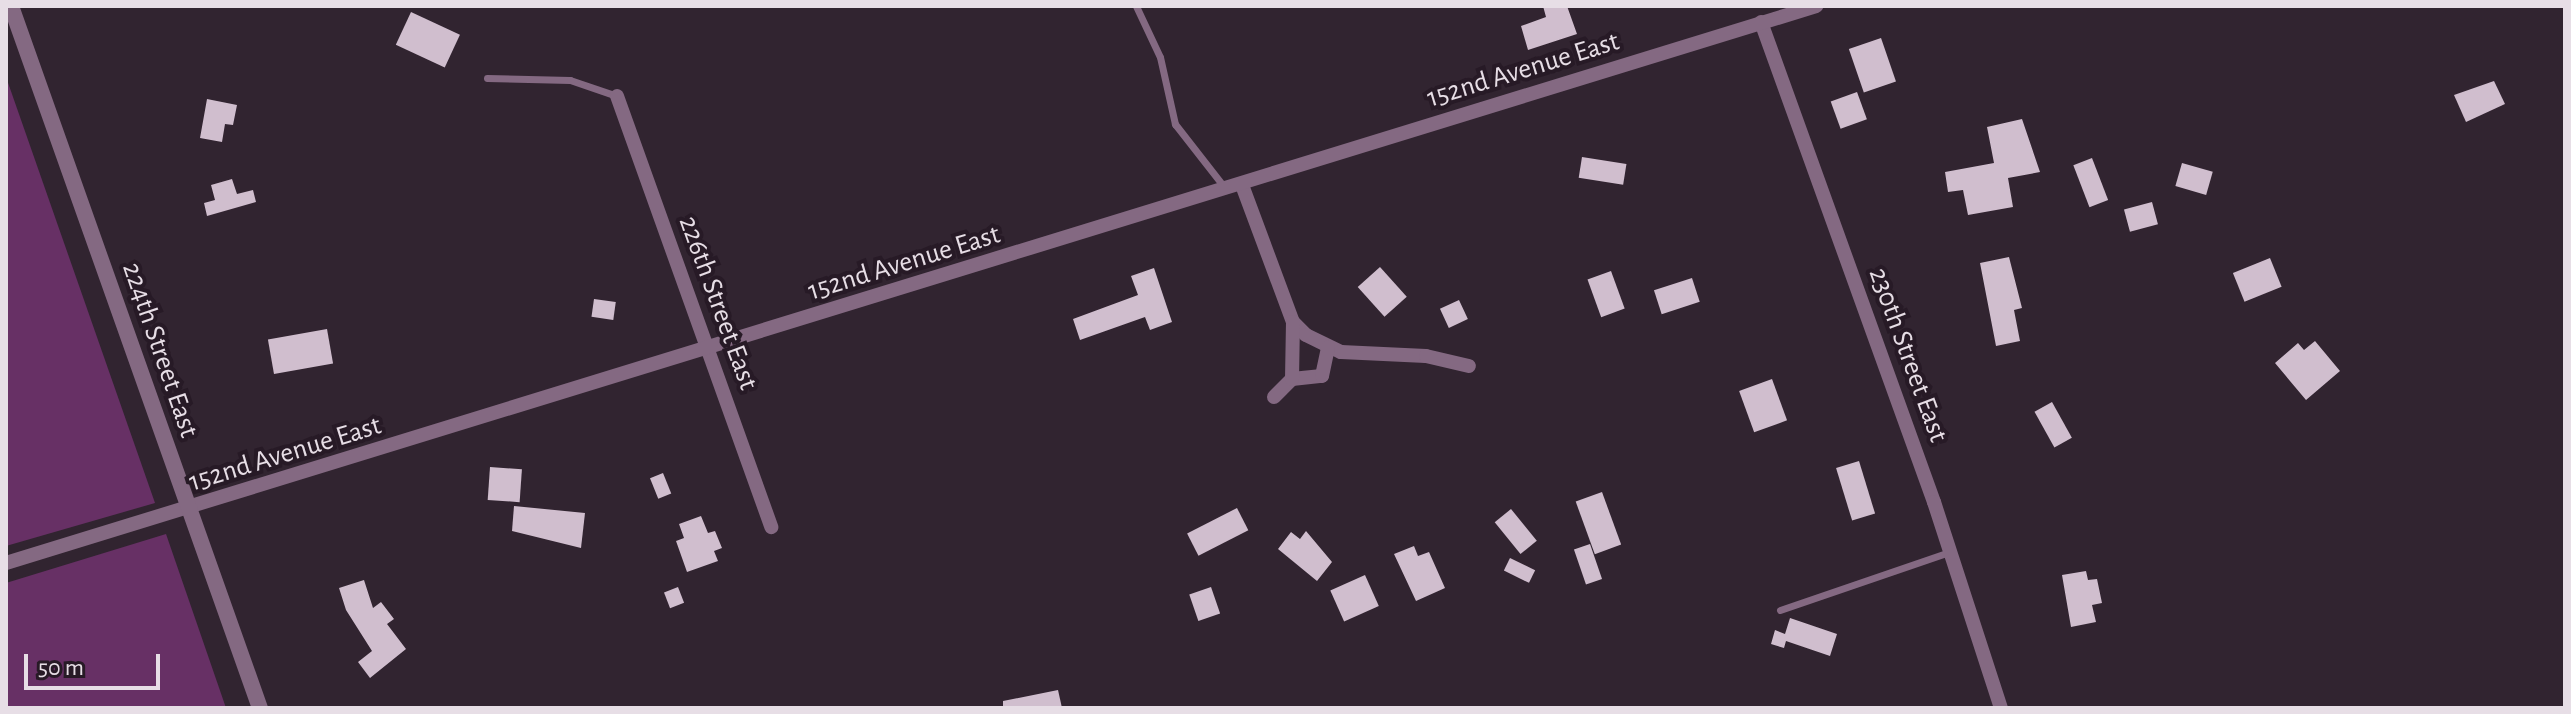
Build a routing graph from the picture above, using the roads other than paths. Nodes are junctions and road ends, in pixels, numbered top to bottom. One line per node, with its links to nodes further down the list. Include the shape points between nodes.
1 (1136, 6): 8 (lane, via 1160,57 1175,124)
2 (1816, 6): 4 (street, 152nd Avenue East)
3 (10, 8): 15 (street, 224th Street East)
4 (1761, 22): 7 (street, 152nd Avenue East); 17 (street, 230th Street East)
5 (487, 78): 6 (lane, via 570,80)
6 (617, 96): 11 (street, 226th Street East)
7 (1242, 185): 8 (street, 152nd Avenue East); 9 (street)
8 (1227, 190): 11 (street, 152nd Avenue East)
9 (1293, 322): 10 (street); 13 (street)
10 (1328, 348): 12 (street, via 1426,356); 13 (street, via 1322,376)
11 (707, 351): 15 (street, 152nd Avenue East); 16 (street, 226th Street East)
12 (1469, 366)
13 (1292, 379): 14 (street)
14 (1274, 397)
15 (188, 511): 18 (street, 152nd Avenue East); 20 (street, 224th Street East)
16 (771, 527)
17 (1949, 552): 19 (lane); 21 (street, 230th Street East)
18 (6, 563)
19 (1780, 610)
20 (260, 708)
21 (2001, 708)

